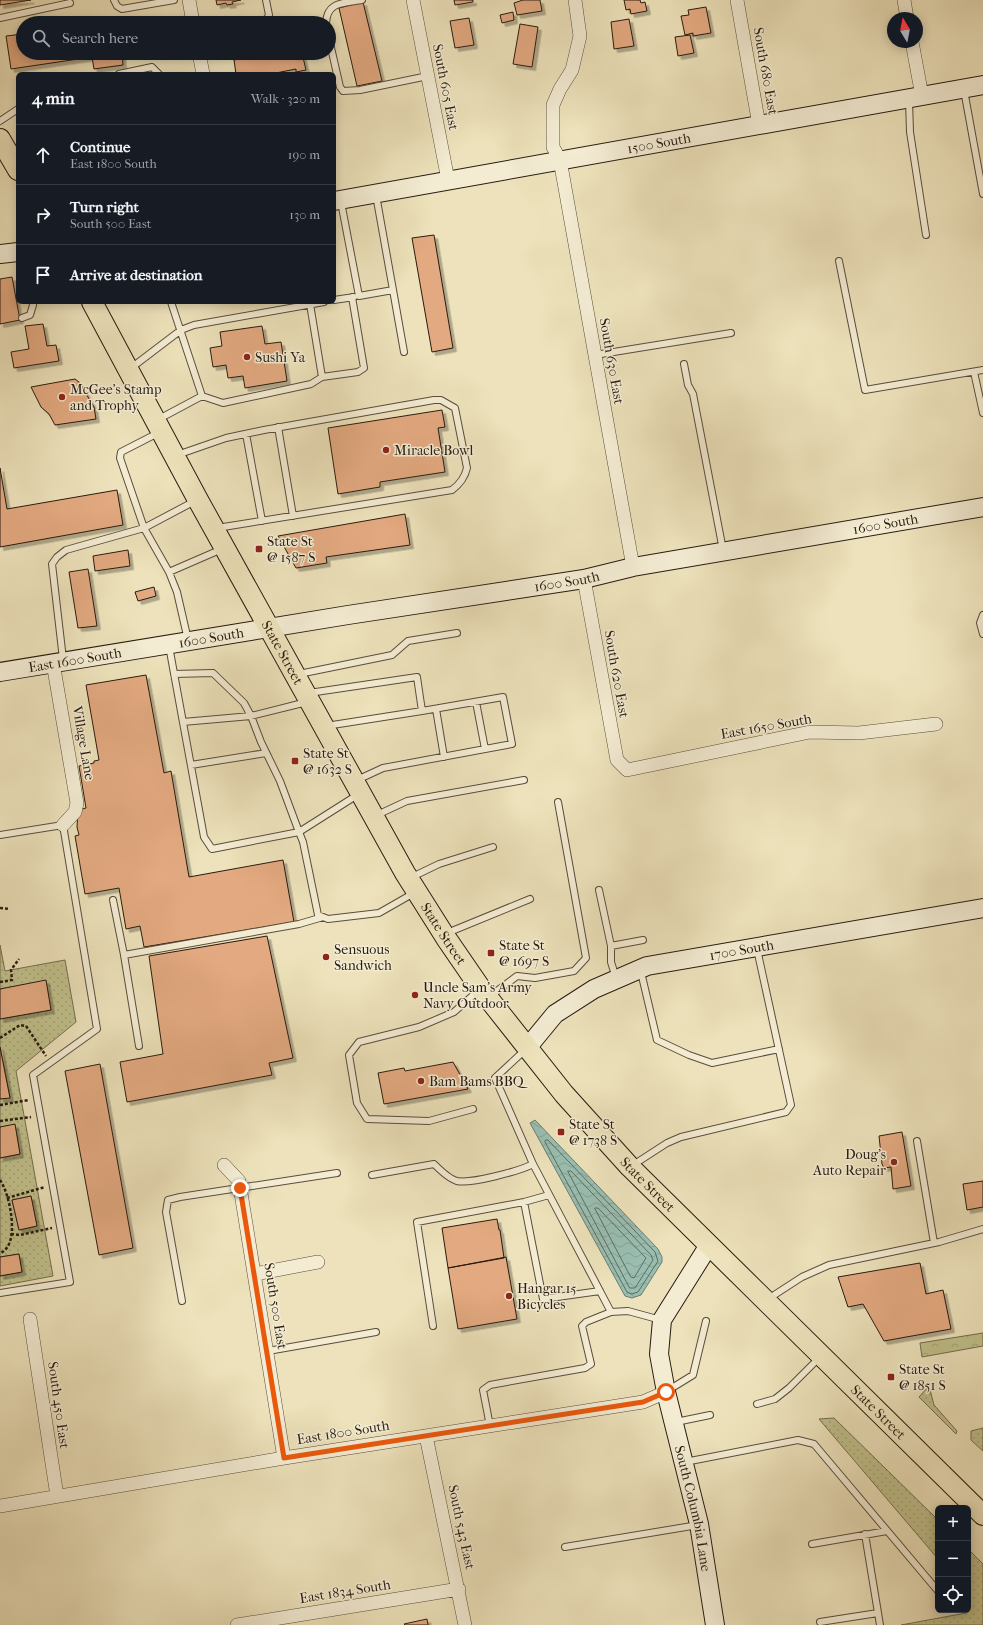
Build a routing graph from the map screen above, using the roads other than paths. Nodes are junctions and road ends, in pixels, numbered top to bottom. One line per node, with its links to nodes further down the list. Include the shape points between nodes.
1 (114, 0): 10 (lane, via 122,9)
2 (174, 0): 10 (lane)
3 (189, 0): 13 (street)
4 (266, 0): 14 (lane)
5 (362, 0): 15 (lane, via 333,7)
6 (413, 0): 23 (street, South 605 East)
7 (575, 0): 31 (street, South 630 East, via 580,36 572,70 553,105 553,147)
8 (737, 0): 29 (street, South 680 East)
9 (904, 0): 12 (street)
10 (152, 2)
11 (70, 3): 16 (lane)
12 (906, 12)
13 (192, 16)
14 (268, 16)
15 (327, 16)
16 (0, 18)
17 (912, 48): 26 (street)
18 (200, 60): 22 (street)
19 (334, 60): 23 (lane, via 343,91)
20 (128, 72): 21 (lane, via 152,67)
21 (157, 72)
22 (203, 72)
23 (428, 76): 33 (street, South 605 East)
24 (983, 85): 25 (street, 1500 South)
25 (963, 88): 26 (street, 1500 South); 35 (lane)
26 (915, 97): 29 (street, 1500 South); 37 (lane, via 910,132)
27 (16, 110): 28 (lane)
28 (0, 121)
29 (759, 125): 31 (street, 1500 South)
30 (0, 139): 32 (main road)
31 (560, 160): 33 (street, 1500 South); 53 (street, South 630 East)
32 (16, 167)
33 (448, 180): 34 (street, 1500 South)
34 (376, 193): 36 (street, 1500 South); 41 (lane)
35 (983, 194)
36 (337, 201): 42 (lane)
37 (926, 235)
38 (16, 252): 39 (street)
39 (0, 254)
40 (839, 261): 57 (lane, via 865,390)
41 (393, 290): 42 (lane); 52 (lane)
42 (359, 296): 43 (lane)
43 (352, 297): 44 (lane); 58 (lane, via 364,368 358,372)
44 (336, 300)
45 (93, 304): 55 (main road, State Street)
46 (172, 304): 50 (lane)
47 (310, 304): 50 (lane, via 194,325); 58 (lane)
48 (33, 305): 49 (lane, via 30,315)
49 (22, 318)
50 (181, 330): 55 (lane); 59 (lane)
51 (731, 333): 53 (lane)
52 (404, 352)
53 (595, 355): 73 (street, South 630 East)
54 (684, 364): 72 (lane, via 688,385 693,394)
55 (128, 370): 61 (main road, State Street)
56 (983, 370): 57 (lane)
57 (974, 372): 60 (lane)
58 (322, 377): 59 (lane, via 311,384 223,402)
59 (202, 396): 61 (lane)
60 (983, 413)
61 (159, 426): 64 (main road, State Street); 69 (lane, via 121,452 120,458)
62 (278, 427): 63 (lane); 67 (lane); 67 (lane, via 441,400 455,408 467,462 465,475 452,490)
63 (246, 434): 64 (lane, via 226,438); 68 (lane)
64 (175, 456): 65 (main road, State Street)
65 (198, 500): 69 (lane); 70 (main road, State Street)
66 (983, 508): 72 (street, 1600 South)
67 (293, 516): 68 (lane)
68 (262, 521): 70 (lane)
69 (144, 528): 74 (lane); 83 (lane, via 66,550 52,564)
70 (215, 529): 71 (main road, State Street)
71 (225, 548): 74 (lane); 77 (main road, State Street)
72 (723, 551): 73 (street, 1600 South)
73 (633, 567): 75 (street, 1600 South)
74 (169, 572): 80 (lane, via 177,592)
75 (584, 579): 77 (street, 1600 South); 99 (street, South 620 East, via 617,760)
76 (983, 615): 79 (lane, via 980,623)
77 (270, 629): 80 (street, 1600 South); 86 (main road, State Street)
78 (457, 633): 86 (lane, via 408,641 392,654)
79 (983, 634)
80 (188, 641): 81 (street, 1600 South)
81 (169, 644): 82 (street, 1600 South); 85 (lane)
82 (149, 648): 83 (street, East 1600 South)
83 (58, 662): 84 (street, East 1600 South); 104 (street, Village Lane, via 77,802 75,812)
84 (0, 672)
85 (174, 674): 91 (lane, via 213,673 244,703); 92 (lane)
86 (296, 675): 87 (main road, State Street)
87 (308, 698): 90 (lane, via 417,677); 91 (lane); 94 (main road, State Street)
88 (476, 702): 89 (lane); 95 (lane); 95 (lane, via 503,697 512,744)
89 (436, 709): 90 (lane); 97 (lane)
90 (422, 712): 94 (lane)
91 (251, 716): 92 (lane); 96 (lane)
92 (183, 722): 98 (lane)
93 (936, 724): 99 (street, East 1650 South, via 859,733 810,732)
94 (324, 727): 101 (main road, State Street)
95 (485, 749): 97 (lane)
96 (266, 753): 98 (lane); 105 (lane, via 280,781)
97 (444, 757): 101 (lane, via 382,768)
98 (191, 765): 105 (lane, via 204,837 212,849)
99 (627, 770)
100 (524, 780): 103 (lane, via 407,801)
101 (357, 787): 103 (main road, State Street); 105 (lane)
102 (558, 802): 121 (lane, via 586,958 574,971 535,978 517,976)
103 (373, 816): 108 (main road, State Street)
104 (63, 825): 106 (lane); 141 (lane, via 97,1029 33,1075 70,1282)
105 (299, 832): 113 (lane, via 318,915)
106 (0, 835)
107 (493, 847): 108 (lane, via 439,864)
108 (412, 885): 113 (lane, via 379,913 328,919); 114 (main road, State Street)
109 (599, 890): 116 (lane)
110 (530, 899): 114 (lane)
111 (113, 900): 118 (lane)
112 (983, 908): 117 (street, 1700 South)
113 (323, 917): 118 (lane, via 299,924)
114 (443, 934): 121 (main road, State Street)
115 (643, 940): 116 (lane)
116 (611, 946): 120 (lane, via 611,962)
117 (757, 947): 119 (street, 1700 South); 124 (lane)
118 (124, 954): 122 (lane)
119 (640, 969): 120 (street, 1700 South); 124 (lane, via 657,1040 712,1063)
120 (617, 979): 123 (street, 1700 South, via 594,989 555,1014)
121 (484, 993): 123 (main road, State Street); 125 (lane, via 454,1012 419,1027 359,1042 349,1055 356,1103 367,1119 429,1121)
122 (139, 1046)
123 (527, 1048): 127 (lane, via 495,1078); 129 (main road, State Street, via 564,1094)
124 (779, 1049): 129 (lane, via 791,1105 786,1112 681,1137)
125 (473, 1109)
126 (917, 1141): 136 (lane)
127 (533, 1164): 131 (lane, via 471,1181 456,1180 434,1164); 133 (lane)
128 (224, 1166): 132 (street, South 500 East, via 239,1181)
129 (630, 1167): 137 (main road, State Street)
130 (337, 1173): 132 (lane)
131 (372, 1175)
132 (240, 1188): 139 (street, South 500 East); 143 (lane, via 174,1198 167,1202 166,1212)
133 (550, 1195): 134 (lane); 140 (lane)
134 (524, 1202): 140 (lane, via 543,1298); 148 (lane, via 417,1222)
135 (983, 1230): 136 (lane)
136 (934, 1243): 142 (lane, via 829,1265 802,1276)
137 (709, 1245): 142 (main road, State Street); 146 (street)
138 (318, 1262): 139 (street)
139 (255, 1274): 150 (street, South 500 East)
140 (600, 1291): 144 (lane)
141 (0, 1293)
142 (765, 1300): 151 (main road, State Street)
143 (182, 1301)
144 (611, 1312): 146 (lane, via 628,1311); 156 (lane, via 582,1326 591,1364 585,1368 490,1385 483,1390)
145 (30, 1319): 160 (street, South 450 East)
146 (662, 1320): 152 (street, South Columbia Lane, via 659,1354)
147 (706, 1321): 152 (lane, via 692,1375)
148 (433, 1326)
149 (376, 1332): 150 (lane)
150 (268, 1351): 158 (street, South 500 East)
151 (821, 1355): 153 (lane, via 775,1399); 162 (main road, State Street)
152 (666, 1392): 155 (street, South Columbia Lane); 156 (street, East 1800 South, via 643,1402)
153 (758, 1404)
154 (710, 1415): 155 (lane)
155 (674, 1422): 159 (street, South Columbia Lane)
156 (490, 1426): 157 (street, East 1800 South)
157 (426, 1436): 158 (street, East 1800 South); 169 (street, South 543 East)
158 (284, 1458): 160 (street, East 1800 South)
159 (684, 1462): 163 (street, South Columbia Lane); 164 (lane, via 798,1440 814,1444)
160 (57, 1496): 161 (street, East 1800 South)
161 (0, 1506)
162 (983, 1515)
163 (699, 1524): 167 (lane); 174 (street, South Columbia Lane)
164 (887, 1531): 165 (lane); 168 (lane)
165 (865, 1534): 166 (lane); 170 (lane)
166 (812, 1544)
167 (565, 1547)
168 (935, 1587)
169 (459, 1589): 172 (street, East 1834 South); 173 (street, South 543 East)
170 (878, 1613): 171 (lane); 175 (lane)
171 (820, 1622)
172 (237, 1625)
173 (465, 1625)
174 (715, 1625)
175 (880, 1625)

